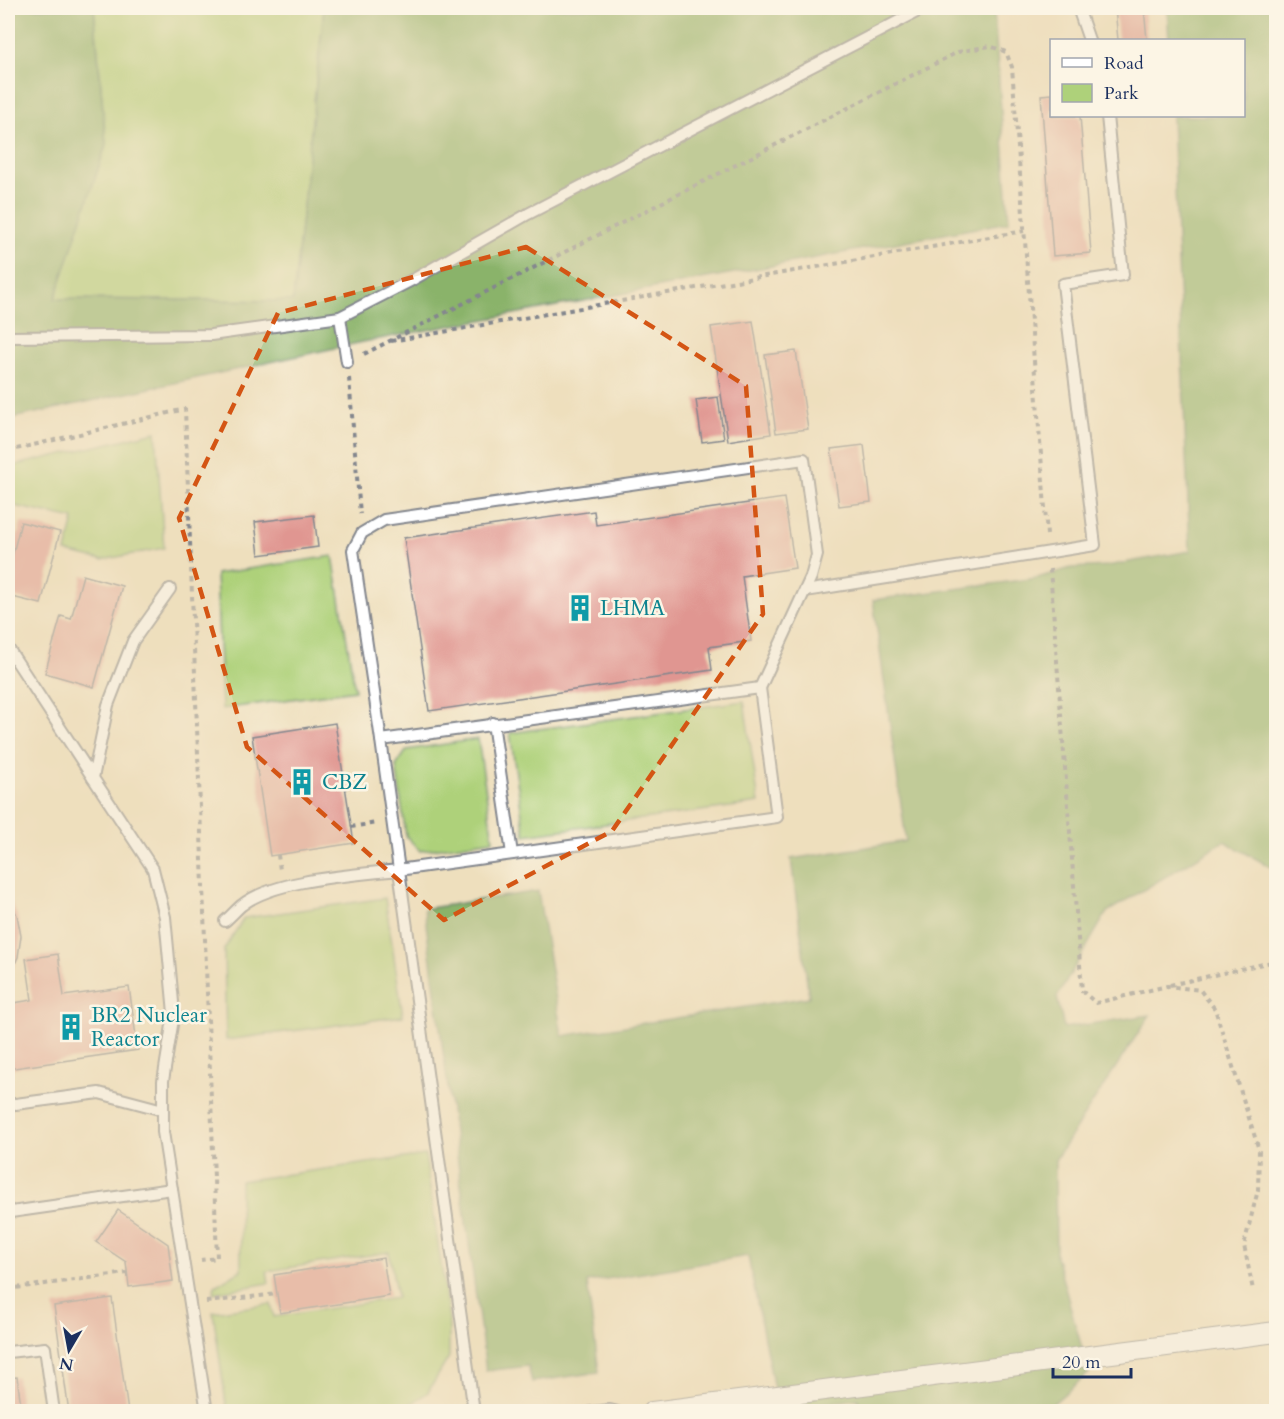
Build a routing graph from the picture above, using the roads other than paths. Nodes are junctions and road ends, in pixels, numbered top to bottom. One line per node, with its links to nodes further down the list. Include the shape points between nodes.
1 (924, 8): 5 (lane, via 528,214)
2 (1078, 8): 3 (lane)
3 (1089, 39)
4 (1107, 117): 9 (lane, via 1123,275 1063,284 1095,545)
5 (340, 317): 6 (lane, via 211,335); 7 (lane)
6 (8, 337)
7 (347, 362)
8 (170, 589): 14 (lane, via 133,640 108,705)
9 (805, 591): 11 (lane); 13 (lane, via 817,555 804,459 384,520 362,533 353,550)
10 (8, 648): 14 (lane)
11 (760, 688): 12 (lane); 15 (lane, via 777,817)
12 (493, 723): 13 (lane); 15 (lane)
13 (381, 740): 16 (lane)
14 (93, 778): 19 (lane, via 153,869 165,917 174,1013 163,1081)
15 (512, 854): 16 (lane)
16 (398, 870): 17 (lane, via 283,886 243,904); 26 (lane)
17 (225, 921)
18 (8, 1105): 19 (lane, via 99,1093)
19 (163, 1110): 20 (lane)
20 (172, 1189): 21 (lane); 25 (lane)
21 (9, 1213)
22 (1276, 1332): 29 (street)
23 (8, 1352): 24 (lane, via 45,1348)
24 (54, 1412)
25 (207, 1412)
26 (474, 1412)
27 (591, 1412): 28 (lane)
28 (618, 1412)
29 (652, 1412)

